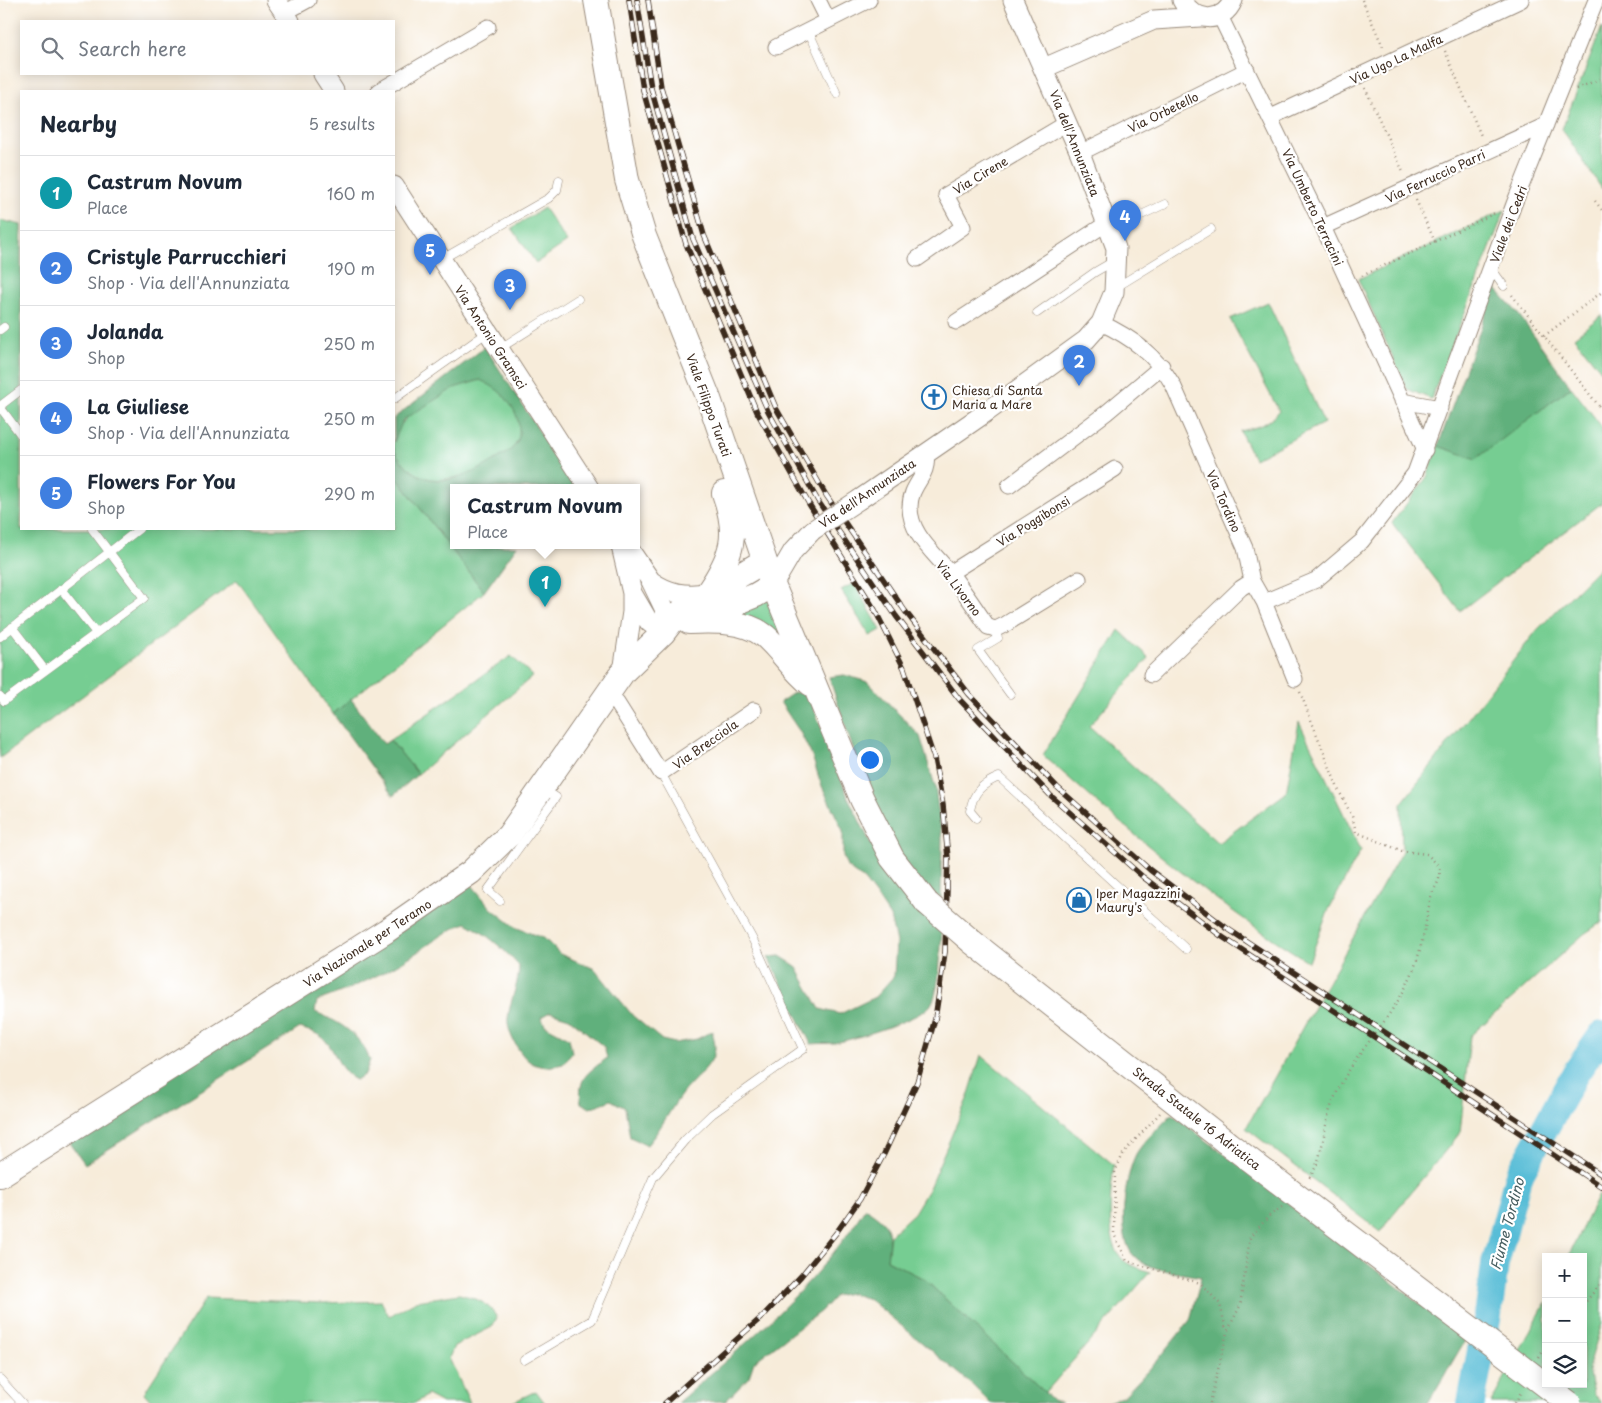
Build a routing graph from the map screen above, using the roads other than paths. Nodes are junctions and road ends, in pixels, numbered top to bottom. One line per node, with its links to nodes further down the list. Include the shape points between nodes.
1 (308, 0): 11 (street)
2 (596, 0): 56 (main road, Viale Filippo Turati, via 627,180 644,236 709,399)
3 (818, 0): 14 (street)
4 (869, 0): 14 (street)
5 (1014, 0): 19 (street, Via dell'Annunziata)
6 (1169, 0): 15 (street)
7 (1182, 0): 13 (street, via 1186,8)
8 (1234, 0): 12 (street)
9 (1520, 0): 25 (street, Via Ugo La Malfa)
10 (1596, 0): 27 (street, Viale dei Cedri)
11 (283, 11)
12 (1220, 16): 13 (street); 20 (street, Via Umberto Terracini)
13 (1200, 17): 15 (street)
14 (828, 20): 17 (street)
15 (1154, 20): 19 (street)
16 (488, 26): 23 (street)
17 (808, 30): 18 (street); 24 (lane)
18 (776, 47)
19 (1044, 68): 26 (street, Via dell'Annunziata)
20 (1247, 70): 25 (street, Via Umberto Terracini); 28 (street, Via Orbetello)
21 (324, 75): 22 (street)
22 (333, 90)
23 (381, 90)
24 (837, 94)
25 (1270, 117): 33 (street, Via Umberto Terracini)
26 (1067, 123): 28 (street, Via dell'Annunziata); 35 (street, Via Cirene, via 946,195 962,226)
27 (1546, 125): 33 (street, Via Ferruccio Parri); 38 (street, Viale dei Cedri)
28 (1080, 153): 32 (street, Via dell'Annunziata)
29 (559, 180): 36 (lane, via 557,190 549,198)
30 (395, 188): 36 (street, Via Antonio Gramsci)
31 (1165, 204): 32 (lane)
32 (1108, 227): 37 (street, Via dell'Annunziata, via 1116,248); 43 (street)
33 (1323, 227): 50 (street, Via Umberto Terracini)
34 (1211, 228): 40 (lane)
35 (917, 259)
36 (441, 260): 45 (street, Via Antonio Gramsci)
37 (1115, 260): 40 (street, Via dell'Annunziata); 42 (lane)
38 (1491, 268): 39 (lane); 52 (street, Viale dei Cedri)
39 (1504, 286)
40 (1114, 288): 44 (street, Via dell'Annunziata)
41 (578, 299): 46 (lane)
42 (1037, 313)
43 (956, 322)
44 (1101, 323): 47 (street, Via Tordino, via 1150,353); 55 (street, Via dell'Annunziata, via 1063,358)
45 (488, 332): 46 (street, Via Antonio Gramsci); 49 (lane)
46 (499, 348): 58 (street, Via Antonio Gramsci)
47 (1162, 366): 59 (street); 69 (street, Via Tordino, via 1245,548)
48 (20, 391): 51 (lane)
49 (395, 399)
50 (1402, 401): 52 (street); 54 (street, Via Umberto Terracini)
51 (0, 407): 53 (lane)
52 (1440, 408): 54 (street, Viale dei Cedri)
53 (20, 434)
54 (1425, 450): 75 (street, via 1415,472 1362,541 1316,580)
55 (926, 454): 62 (street, Via dell'Annunziata, bridge); 67 (street, Via Livorno, via 928,465 911,496 911,518 927,548)
56 (727, 455): 66 (main road, Viale Filippo Turati); 74 (main road, Via Nazionale per Teramo, via 721,483 730,510 733,544 721,573)
57 (1115, 470): 67 (street, Via Poggibonsi)
58 (586, 484)
59 (1009, 486)
60 (93, 530): 65 (lane)
61 (138, 530): 65 (lane)
62 (813, 530): 66 (street, Via dell'Annunziata); 71 (street, Via dell'Annunziata, via 793,551)
63 (622, 549): 73 (street)
64 (630, 549): 70 (street)
65 (109, 552): 72 (lane); 79 (lane, via 144,598)
66 (764, 561): 71 (main road, Viale Filippo Turati); 74 (main road, Via Nazionale per Teramo)
67 (950, 573): 78 (street, Via Livorno)
68 (1079, 579): 78 (street, Via Livorno, via 1006,624)
69 (1252, 580): 75 (street, Via Tordino); 84 (street)
70 (651, 581): 74 (street, via 664,591); 80 (street, via 665,610)
71 (773, 585): 76 (main road, Via Nazionale per Teramo); 86 (main road, Viale Filippo Turati)
72 (61, 589): 77 (lane); 79 (lane)
73 (632, 593): 80 (street, via 648,622); 83 (street, via 630,630)
74 (707, 593): 80 (main road, Via Nazionale per Teramo, via 677,615)
75 (1264, 602): 85 (street, Via Tordino)
76 (689, 622): 80 (main road, Via Nazionale per Teramo); 86 (main road, Via Nazionale per Teramo, via 713,621 746,626 756,631)
77 (12, 627): 81 (lane); 82 (lane)
78 (991, 628): 88 (lane, via 998,638 978,650)
79 (96, 633): 82 (lane)
80 (663, 633): 83 (main road, Via Nazionale per Teramo)
81 (0, 637)
82 (45, 670): 89 (lane)
83 (622, 672): 87 (main road, Via Nazionale per Teramo)
84 (1151, 675)
85 (1295, 679)
86 (817, 689): 93 (main road, Viale Filippo Turati)
87 (606, 694): 91 (street, Via Brecciola, via 617,702); 92 (main road, Via Nazionale per Teramo)
88 (1010, 694)
89 (1, 700)
90 (754, 710): 91 (street, Via Brecciola)
91 (661, 773): 98 (lane, via 753,940 803,1049 752,1087 730,1099 669,1157 653,1178 592,1320)
92 (541, 788): 95 (lane, via 556,796 488,890); 97 (main road, Via Nazionale per Teramo, via 496,848 436,899)
93 (862, 799): 101 (main road, Strada Statale 16 Adriatica, bridge, via 892,858 927,902 971,941 1171,1100)
94 (976, 818): 96 (lane, via 970,811 972,798 984,783 999,777)
95 (500, 901)
96 (1186, 949)
97 (0, 1175)
98 (524, 1360)
99 (0, 1379): 100 (lane)
100 (22, 1403)
101 (1569, 1403)

